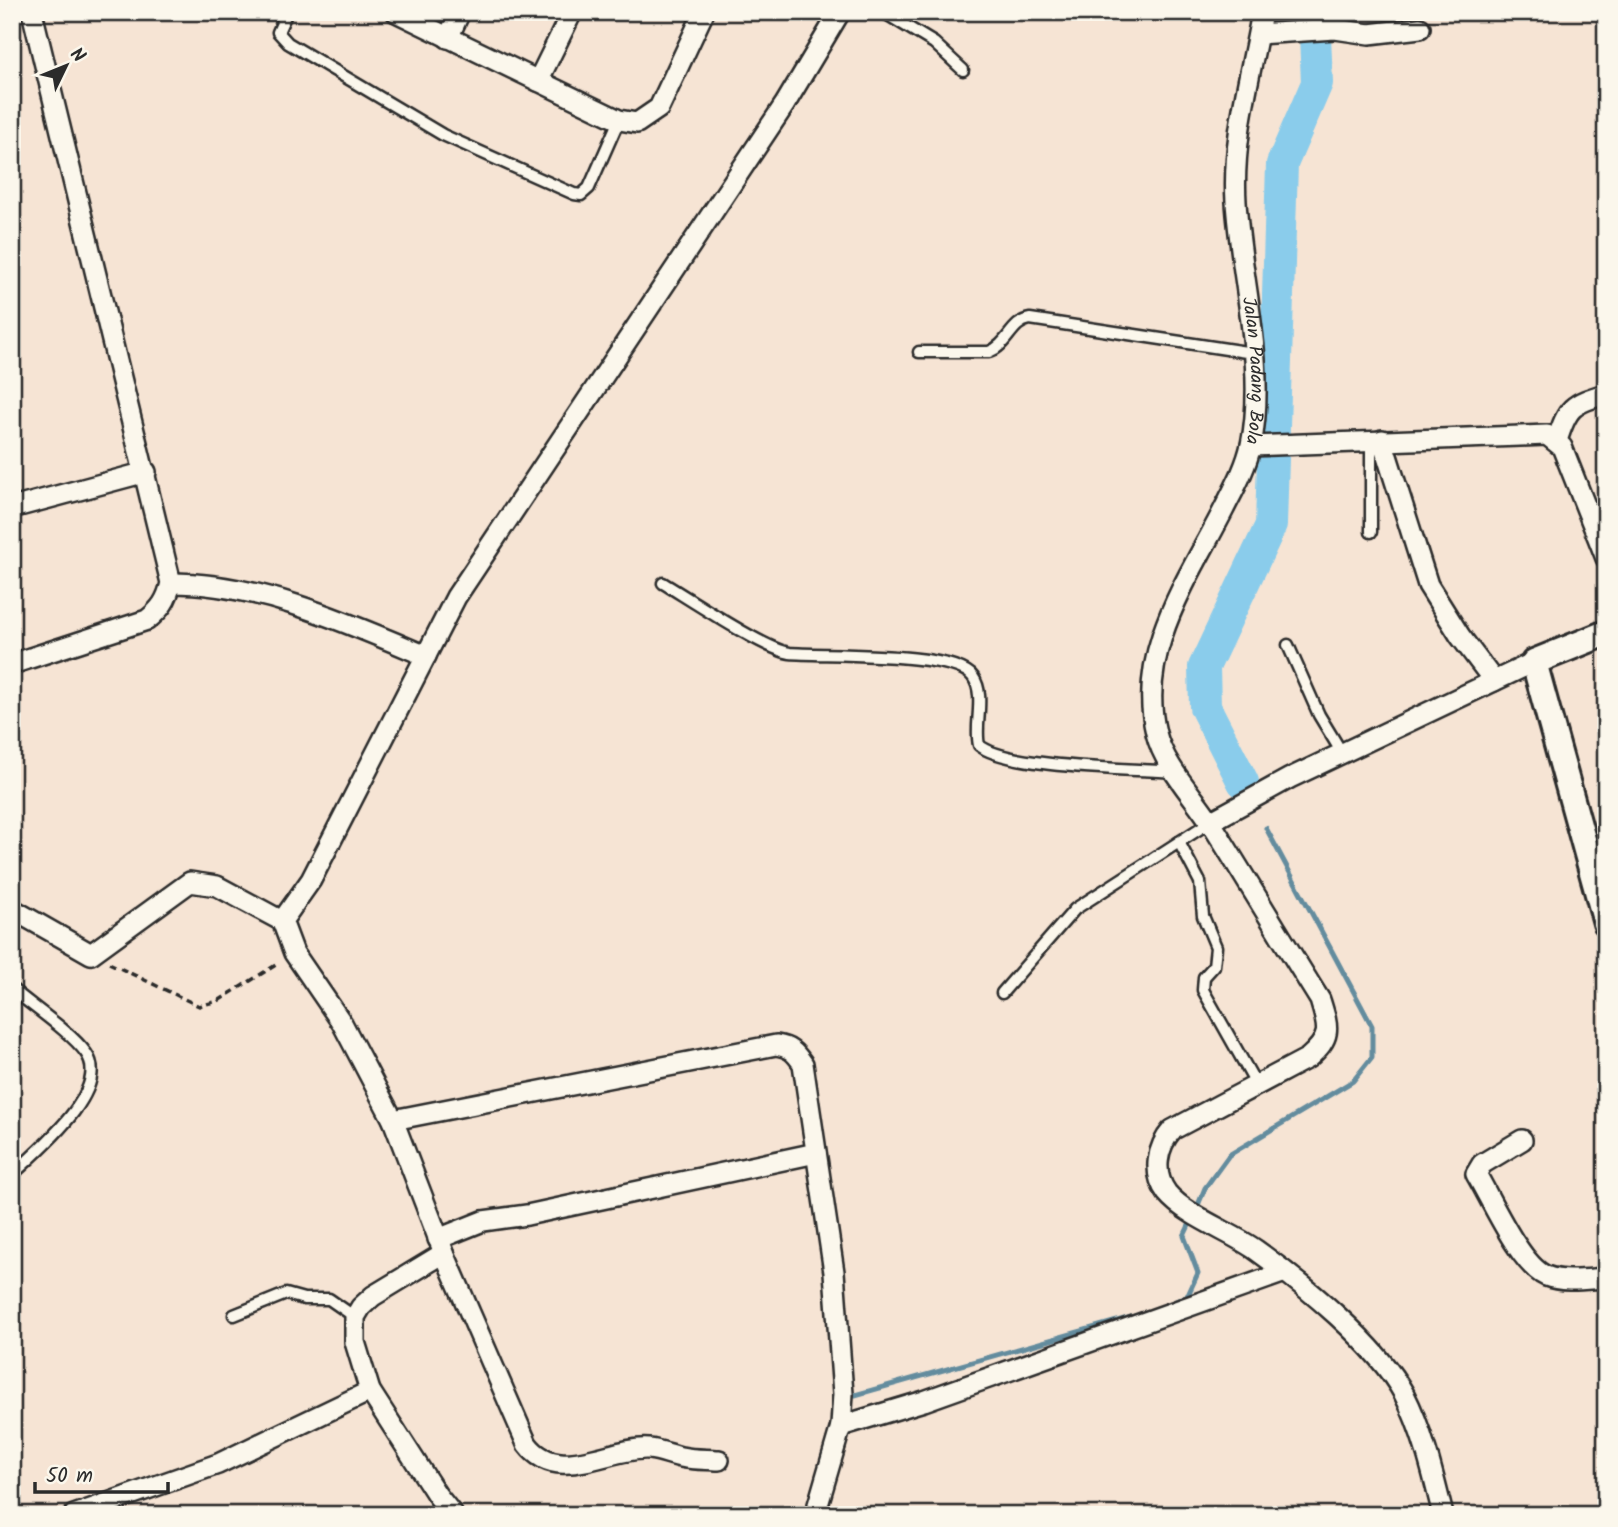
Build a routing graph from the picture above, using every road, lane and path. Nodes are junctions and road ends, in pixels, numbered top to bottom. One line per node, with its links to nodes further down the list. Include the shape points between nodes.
1 (32, 12): 22 (street)
2 (287, 12): 15 (lane, via 278,32 288,43 443,135 574,194 581,195 589,188)
3 (396, 12): 12 (street)
4 (460, 12): 12 (street)
5 (572, 12): 14 (street)
6 (704, 12): 15 (street, via 659,108 637,123)
7 (839, 12): 30 (street, via 785,104 456,597)
8 (883, 12): 13 (lane, via 934,43)
9 (1262, 12): 11 (street, Jalan Padang Bola)
10 (1420, 28): 11 (street, via 1363,34 1335,30)
11 (1259, 34): 17 (street, Jalan Padang Bola, via 1236,160 1236,201)
12 (449, 38): 14 (street)
13 (963, 70)
14 (538, 81): 15 (street)
15 (619, 120)
16 (919, 352): 17 (lane, via 989,352 998,349 1019,323 1030,319)
17 (1253, 353): 21 (street, Jalan Padang Bola, via 1255,403)
18 (1606, 394): 20 (street, via 1571,409)
19 (1376, 441): 20 (street, via 1535,434); 21 (street); 24 (lane); 33 (street, via 1428,585)
20 (1557, 441): 25 (street)
21 (1269, 446): 35 (street, Jalan Padang Bola, via 1242,474 1166,621 1151,701 1156,733)
22 (146, 472): 23 (street); 26 (street)
23 (12, 508)
24 (1371, 532)
25 (1606, 558)
26 (171, 583): 30 (street, via 220,585 283,602 357,626); 32 (street, via 159,610 147,620)
27 (663, 583): 35 (lane, via 780,651 923,660 962,667 978,688 979,745 992,754 1035,762)
28 (1606, 633): 31 (street)
29 (1288, 645): 34 (lane, via 1319,715)
30 (426, 656): 39 (street, via 311,880)
31 (1534, 662): 33 (street); 40 (street)
32 (12, 664)
33 (1494, 681): 34 (street)
34 (1342, 753): 36 (street)
35 (1176, 772): 36 (street, Jalan Padang Bola)
36 (1210, 822): 37 (lane); 45 (street, Jalan Padang Bola, via 1320,1000 1328,1027 1323,1045 1308,1058)
37 (1179, 842): 44 (lane, via 1075,909); 45 (lane, via 1200,882 1203,916 1216,947 1214,966 1205,977 1203,990)
38 (12, 909): 42 (street)
39 (282, 921): 41 (street); 42 (street, via 217,886 190,882)
40 (1606, 923)
41 (294, 953): 42 (path, via 218,1001 199,1006); 46 (street, via 342,1023)
42 (91, 954)
43 (12, 989): 49 (lane, via 85,1051 91,1066 80,1104)
44 (1002, 993)
45 (1256, 1084): 51 (street, Jalan Padang Bola, via 1185,1122 1165,1138 1157,1161 1159,1177 1177,1203 1236,1236)
46 (393, 1120): 48 (street, via 776,1045 787,1046 803,1064); 50 (street)
47 (1522, 1140): 52 (street, via 1482,1164 1476,1174 1522,1252 1546,1276)
48 (816, 1153): 50 (street, via 482,1221); 56 (street, via 834,1272)
49 (12, 1175)
50 (441, 1246): 54 (street, via 373,1296); 57 (street, via 527,1444 541,1459 582,1462 650,1449 690,1459)
51 (1285, 1272): 56 (street); 61 (street, via 1392,1375 1412,1410)
52 (1606, 1278)
53 (234, 1315): 54 (lane, via 286,1294 329,1298)
54 (355, 1317): 55 (street, via 355,1342)
55 (370, 1391): 58 (street, via 218,1464); 59 (street)
56 (841, 1426): 60 (street)
57 (719, 1460)
58 (74, 1515)
59 (453, 1515)
60 (815, 1515)
61 (1443, 1515)

